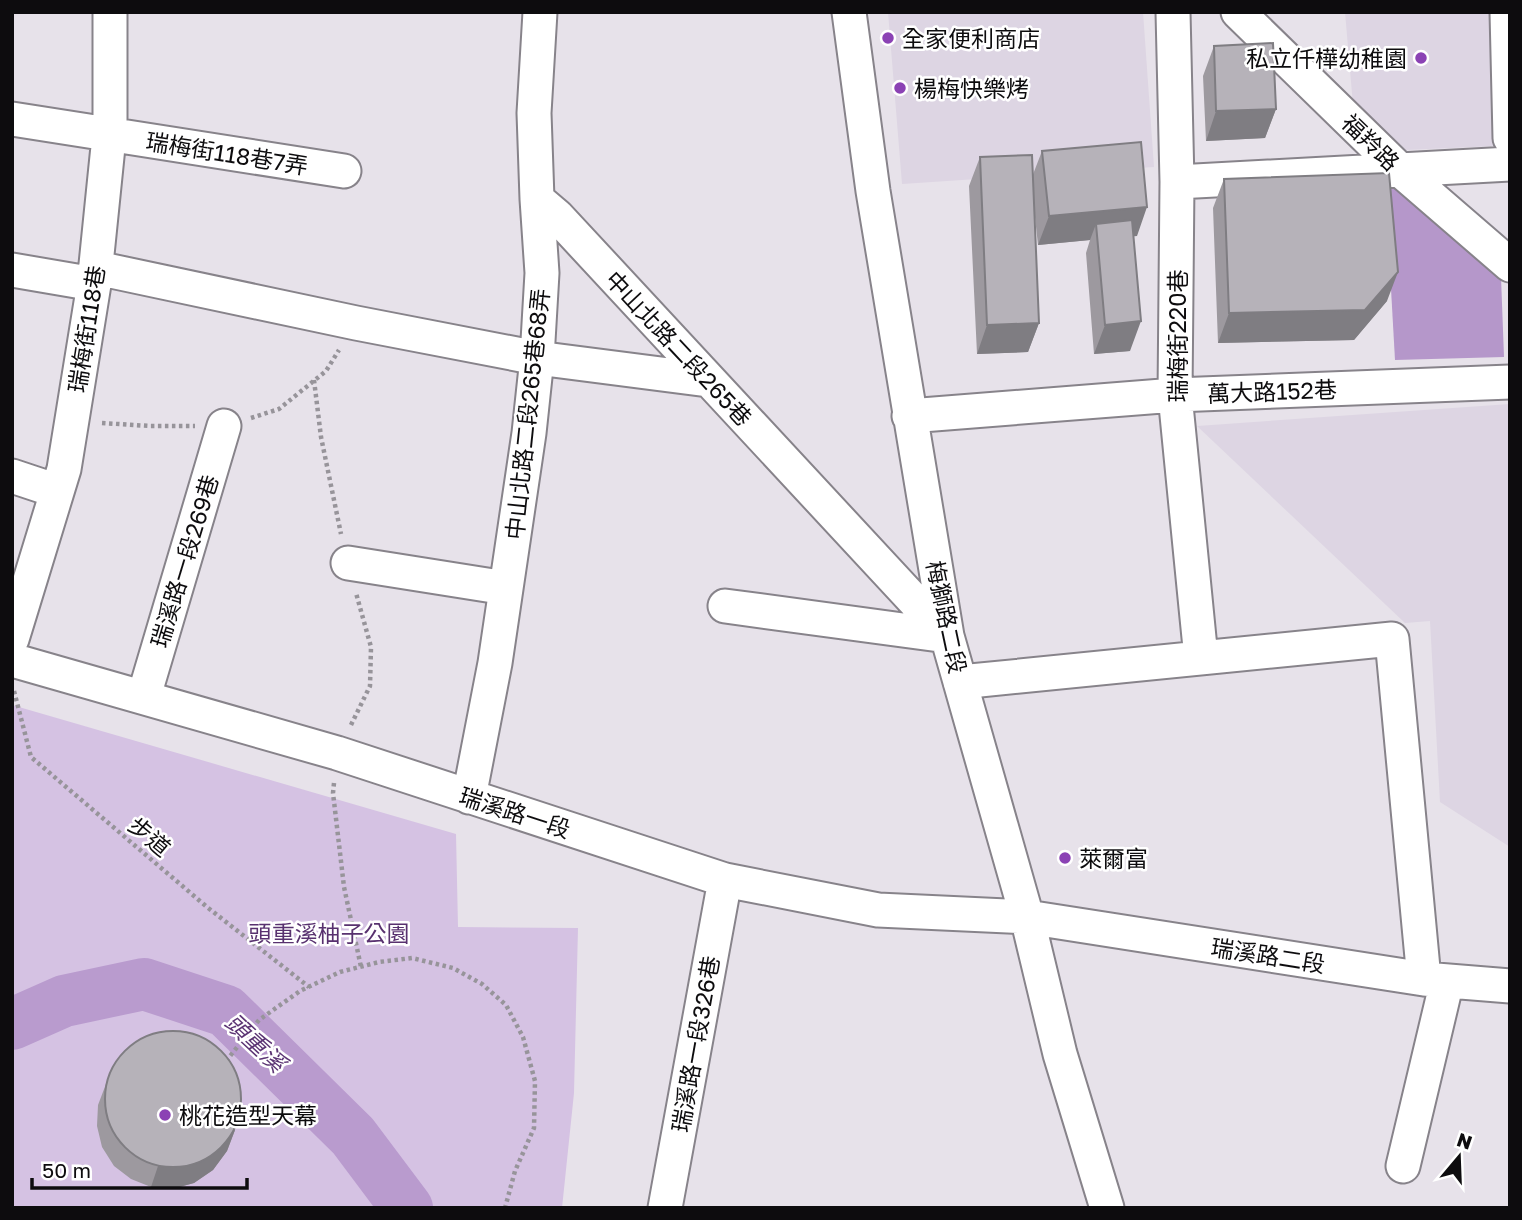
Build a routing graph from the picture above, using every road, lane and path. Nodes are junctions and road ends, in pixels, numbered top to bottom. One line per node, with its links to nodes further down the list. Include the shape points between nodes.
1 (110, 12): 8 (street, 瑞梅街118巷)
2 (540, 12): 14 (street, via 534,113)
3 (849, 12): 22 (street, 梅獅路二段)
4 (1173, 12): 13 (street, 瑞梅街220巷)
5 (1238, 12): 11 (street, 福羚路)
6 (1507, 12): 9 (street)
7 (12, 119): 8 (street, 瑞梅街118巷7弄)
8 (109, 134): 12 (street, 瑞梅街118巷7弄); 17 (street, 瑞梅街118巷)
9 (1510, 138)
10 (1510, 164): 11 (street)
11 (1400, 170): 13 (street); 15 (street, 福羚路)
12 (344, 171)
13 (1177, 182): 21 (street, 瑞梅街220巷)
14 (537, 198): 18 (street, 中山北路二段265巷68弄, via 542,273); 19 (street, 中山北路二段265巷)
15 (1510, 265)
16 (12, 271): 17 (street)
17 (96, 276): 18 (street); 25 (street, 瑞梅街118巷)
18 (537, 358): 19 (street); 27 (street, 中山北路二段265巷68弄)
19 (708, 380): 29 (street, 中山北路二段265巷)
20 (1510, 382): 21 (street, 萬大路152巷)
21 (1175, 395): 22 (street, 萬大路152巷); 31 (street, 瑞梅街220巷)
22 (909, 416): 29 (street, 梅獅路二段)
23 (224, 426): 35 (street, 瑞溪路一段269巷)
24 (12, 476): 25 (street)
25 (57, 491): 30 (street, 瑞梅街118巷)
26 (348, 563): 27 (street)
27 (506, 588): 37 (street, 中山北路二段265巷68弄)
28 (725, 606): 29 (street)
29 (947, 636): 34 (street, 梅獅路二段)
30 (12, 639)
31 (1201, 659): 34 (street); 41 (street, via 1392,639)
32 (12, 660): 35 (street, 瑞溪路一段)
33 (12, 682): 43 (path, 步道, via 31,757)
34 (960, 682): 39 (street, 梅獅路二段)
35 (144, 696): 36 (street, 瑞溪路一段)
36 (337, 753): 37 (street, 瑞溪路一段); 40 (path, via 333,793 344,887)
37 (470, 797): 38 (street, 瑞溪路一段)
38 (725, 880): 39 (street, 瑞溪路一段, via 878,910); 47 (street, 瑞溪路一段326巷)
39 (1027, 917): 41 (street, 瑞溪路二段); 48 (street, 梅獅路二段, via 1060,1054)
40 (361, 967): 43 (path); 46 (path, via 412,958 453,968 506,1004 523,1037 535,1081 534,1128)
41 (1435, 980): 42 (street, 瑞溪路二段); 45 (street)
42 (1510, 986)
43 (309, 987): 44 (path, via 259,1020)
44 (223, 1063)
45 (1403, 1166)
46 (505, 1208)
47 (665, 1208)
48 (1107, 1208)

